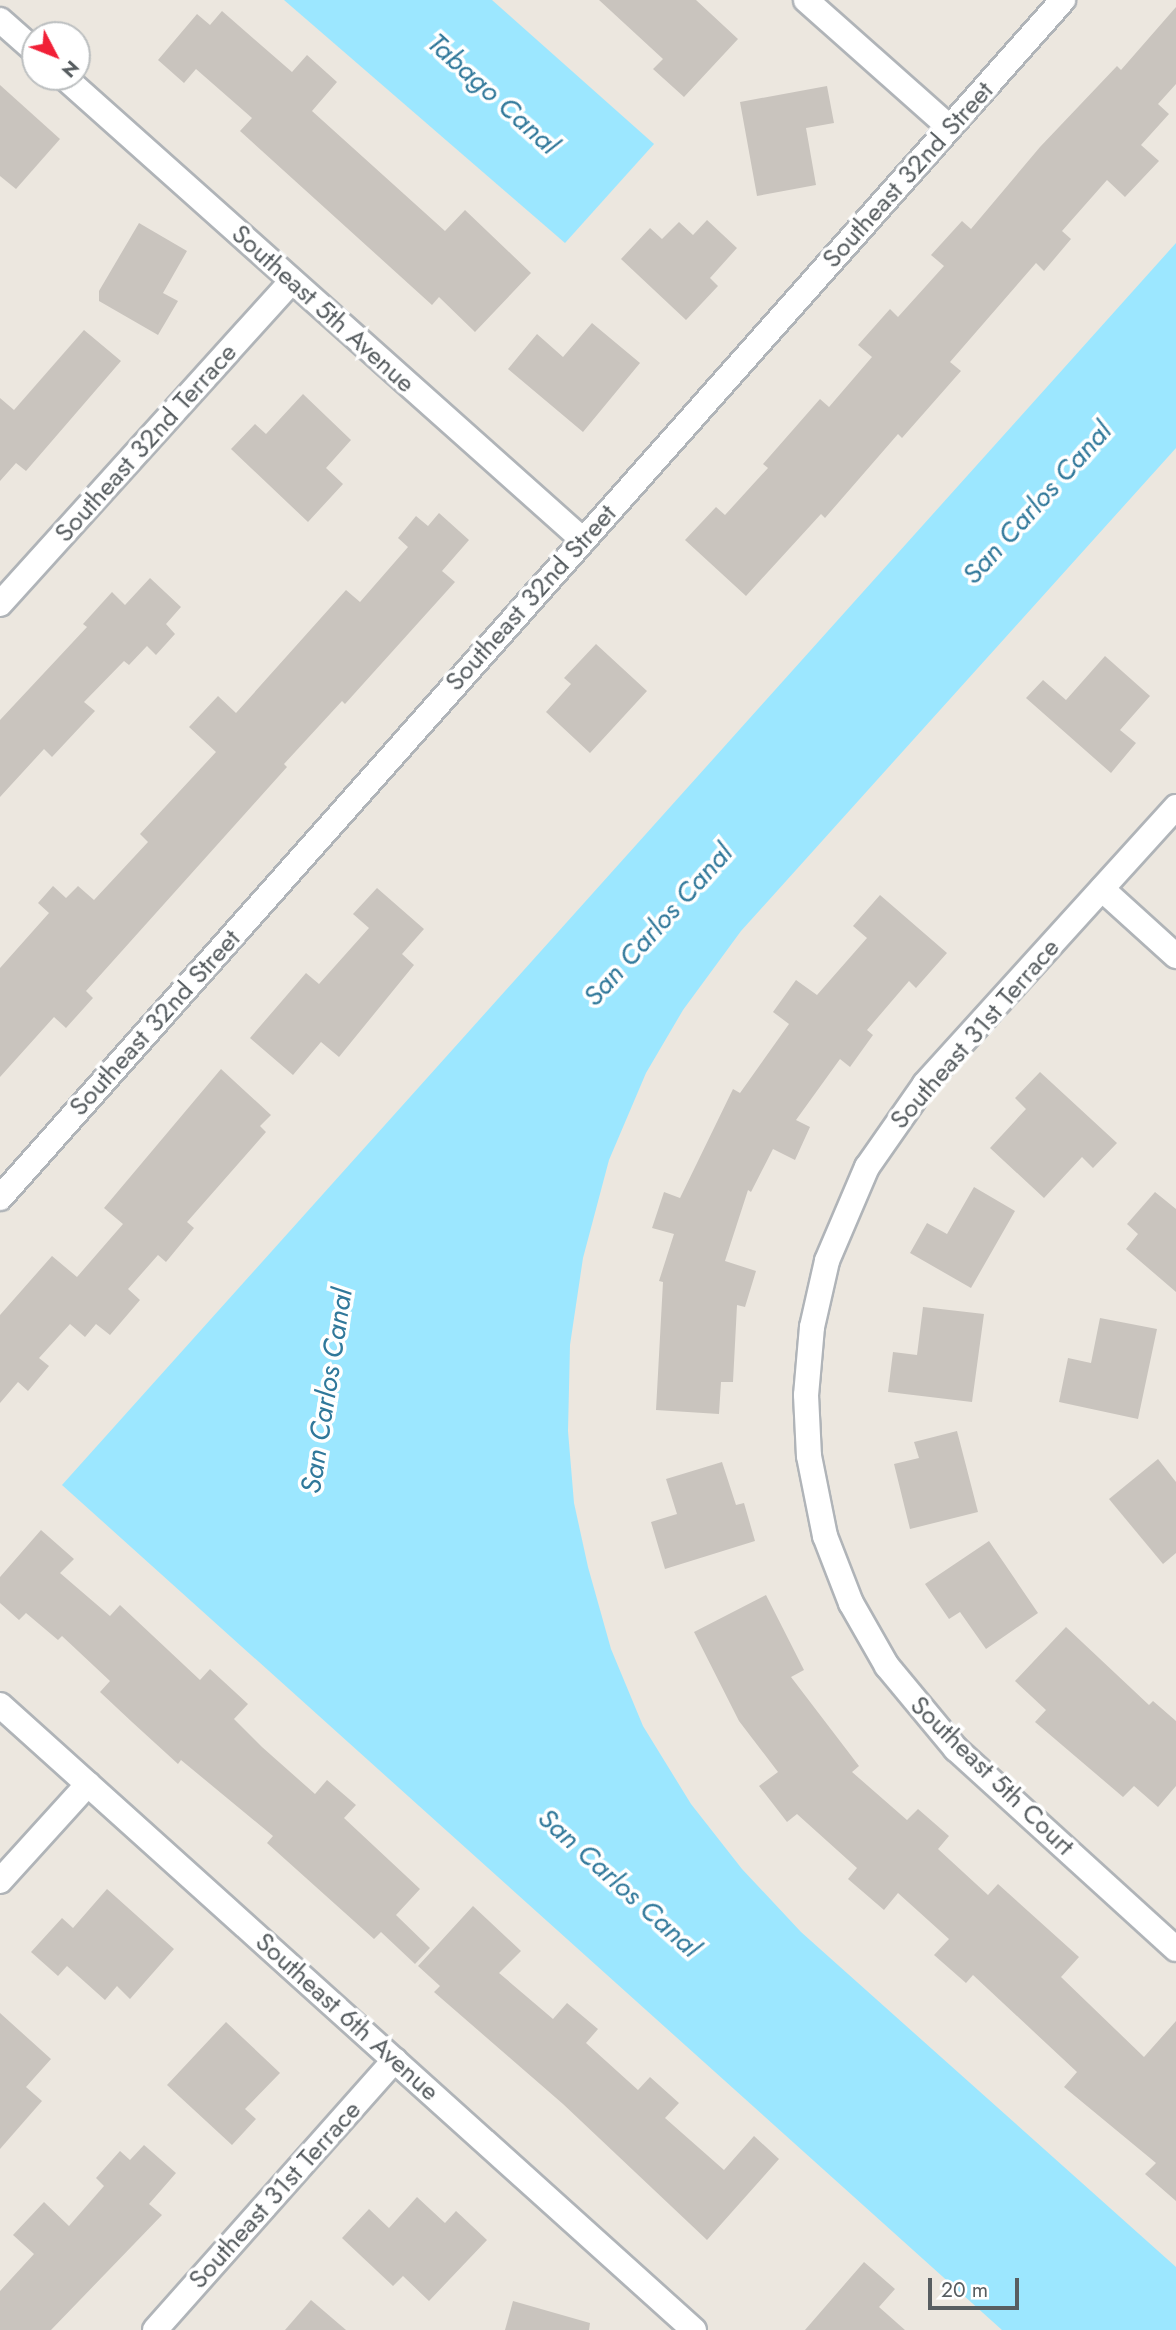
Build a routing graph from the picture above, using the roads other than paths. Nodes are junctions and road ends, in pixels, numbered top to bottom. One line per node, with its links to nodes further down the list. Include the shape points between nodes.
1 (806, 0): 6 (street)
2 (1063, 0): 6 (street, Southeast 32nd Street)
3 (0, 20): 4 (street)
4 (21, 39)
5 (80, 91): 7 (street, Southeast 5th Avenue)
6 (949, 127): 8 (street, Southeast 32nd Street)
7 (292, 281): 8 (street, Southeast 5th Avenue); 9 (street, Southeast 32nd Terrace)
8 (583, 540): 13 (street, Southeast 32nd Street)
9 (0, 604)
10 (1176, 807): 11 (street, Southeast 31st Terrace)
11 (1102, 889): 12 (street); 14 (street, Southeast 31st Terrace, via 925,1084 861,1177 827,1261 812,1327 806,1395)
12 (1176, 956)
13 (0, 1198)
14 (809, 1456): 18 (street, Southeast 5th Court, via 816,1501 837,1570 868,1635 908,1695 956,1749)
15 (0, 1705): 16 (street, Southeast 6th Avenue)
16 (88, 1784): 17 (street); 19 (street, Southeast 6th Avenue)
17 (0, 1881)
18 (1176, 1949)
19 (395, 2060): 20 (street, Southeast 31st Terrace); 21 (street, Southeast 6th Avenue)
20 (155, 2330)
21 (694, 2330)

